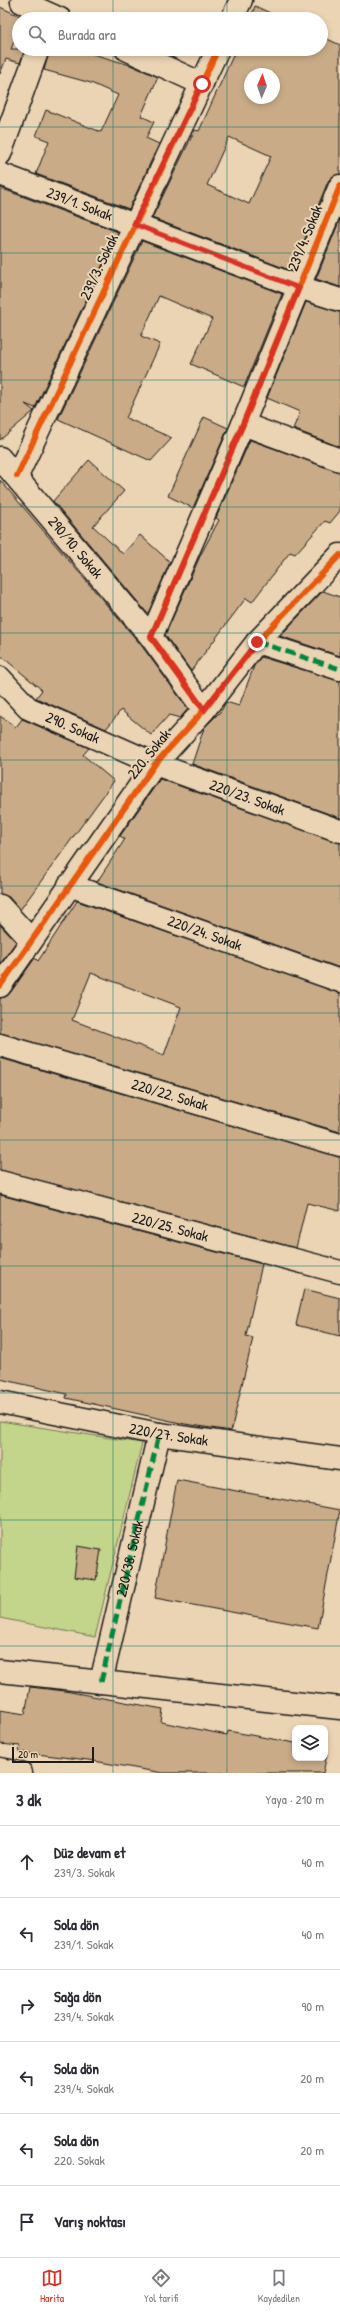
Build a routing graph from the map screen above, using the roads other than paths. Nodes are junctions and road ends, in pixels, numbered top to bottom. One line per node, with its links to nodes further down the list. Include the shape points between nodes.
1 (241, 0): 4 (street)
2 (25, 7): 3 (street)
3 (40, 12)
4 (235, 12)
5 (35, 56): 9 (street)
6 (141, 56): 8 (street)
7 (215, 56): 8 (street, 239/3. Sokak)
8 (202, 84): 12 (street, 239/3. Sokak)
9 (0, 154)
10 (0, 174): 12 (street, 239/1. Sokak)
11 (340, 186): 13 (street, 239/4. Sokak)
12 (134, 224): 13 (street, 239/1. Sokak); 18 (street, 239/3. Sokak)
13 (299, 288): 14 (street, 239/1. Sokak); 15 (street, 239/4. Sokak)
14 (340, 300)
15 (243, 424): 17 (street); 20 (street, 239/4. Sokak)
16 (0, 458): 18 (street, 290/10. Sokak)
17 (340, 460)
18 (17, 476): 20 (street, 290/10. Sokak)
19 (340, 555): 21 (street, 220. Sokak)
20 (151, 637): 24 (street)
21 (257, 642): 22 (street); 24 (street, 220. Sokak)
22 (340, 669)
23 (0, 678): 25 (street, 290. Sokak, via 28,708)
24 (204, 710): 25 (street, 220. Sokak)
25 (155, 764): 26 (street, 220/23. Sokak); 27 (street, 220. Sokak)
26 (340, 831)
27 (69, 884): 29 (street, 220. Sokak); 30 (street, 220/24. Sokak)
28 (0, 906): 29 (street)
29 (30, 940): 31 (street, 220. Sokak)
30 (340, 981)
31 (0, 986)
32 (0, 1045): 33 (street, 220/22. Sokak)
33 (340, 1145)
34 (0, 1182): 35 (street, 220/25. Sokak)
35 (340, 1272)
36 (0, 1402): 37 (street, 220/27. Sokak)
37 (159, 1434): 38 (street, 220/27. Sokak); 40 (street, 220/38. Sokak)
38 (340, 1459)
39 (0, 1671): 40 (street)
40 (101, 1682): 41 (street)
41 (340, 1708)
42 (0, 1770): 43 (street)
43 (21, 1773)

